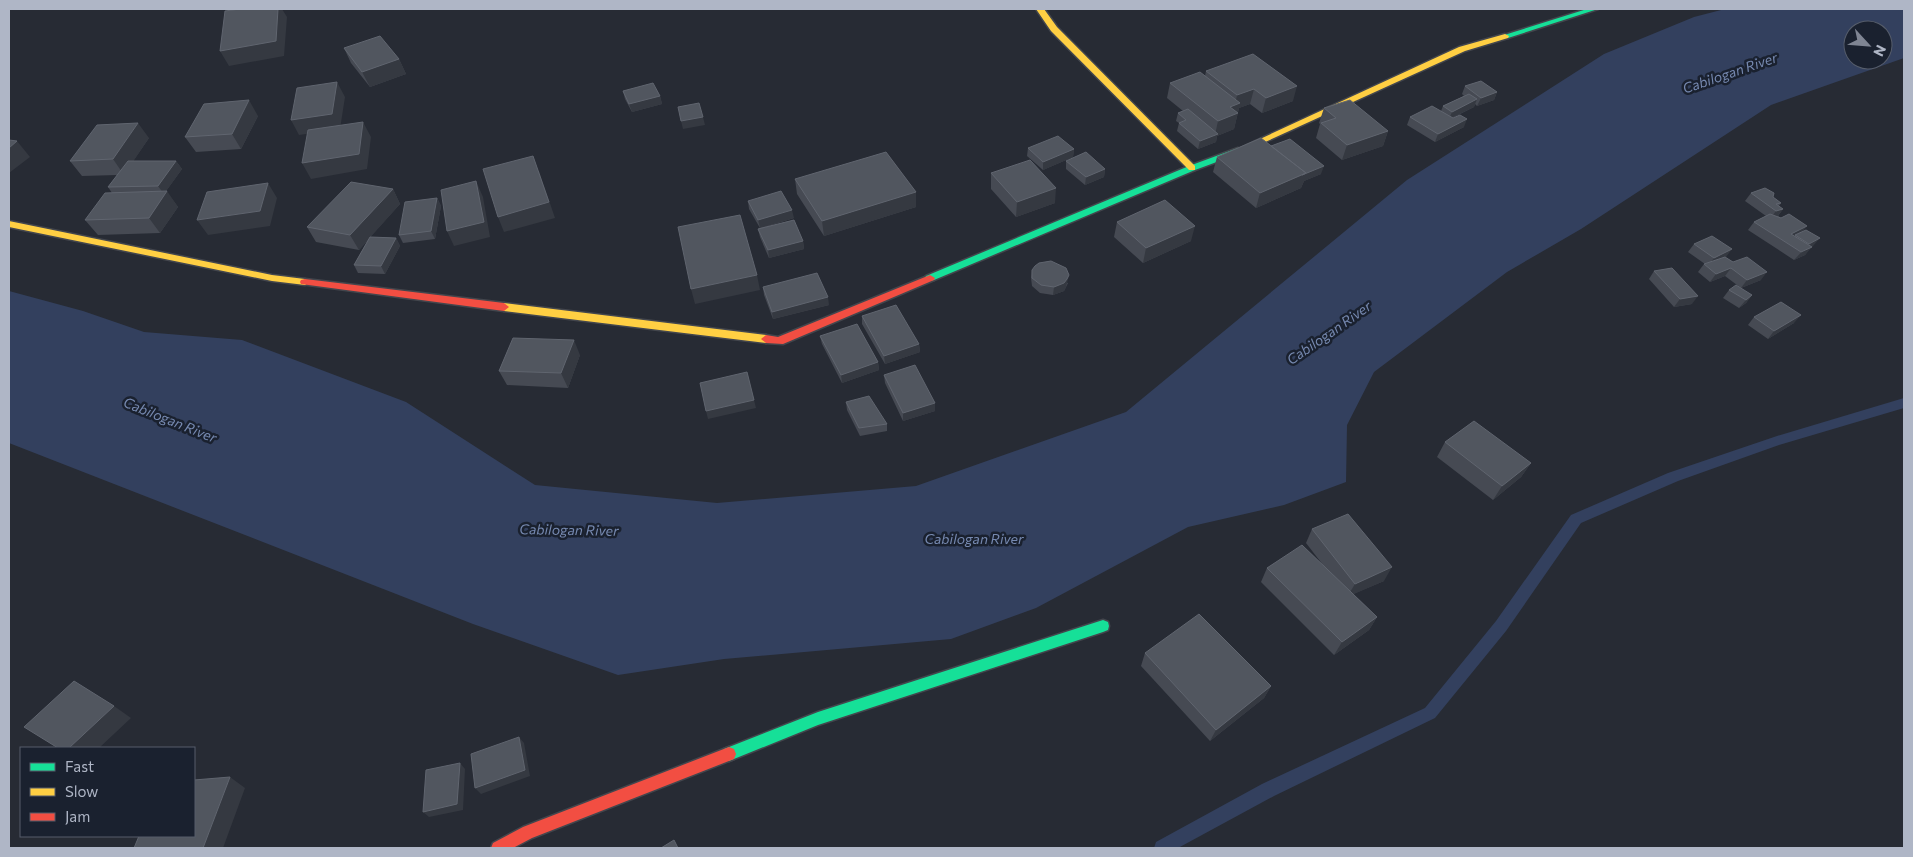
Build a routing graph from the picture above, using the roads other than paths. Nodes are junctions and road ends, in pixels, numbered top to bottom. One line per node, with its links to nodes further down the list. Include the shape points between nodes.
1 (1040, 9): 3 (street, via 1054,29)
2 (1594, 9): 3 (street, via 1462,49 1250,147)
3 (1192, 168): 4 (street, via 779,341 272,278)
4 (9, 224)
5 (1103, 626): 6 (street, via 818,719 528,832)
6 (498, 848)

